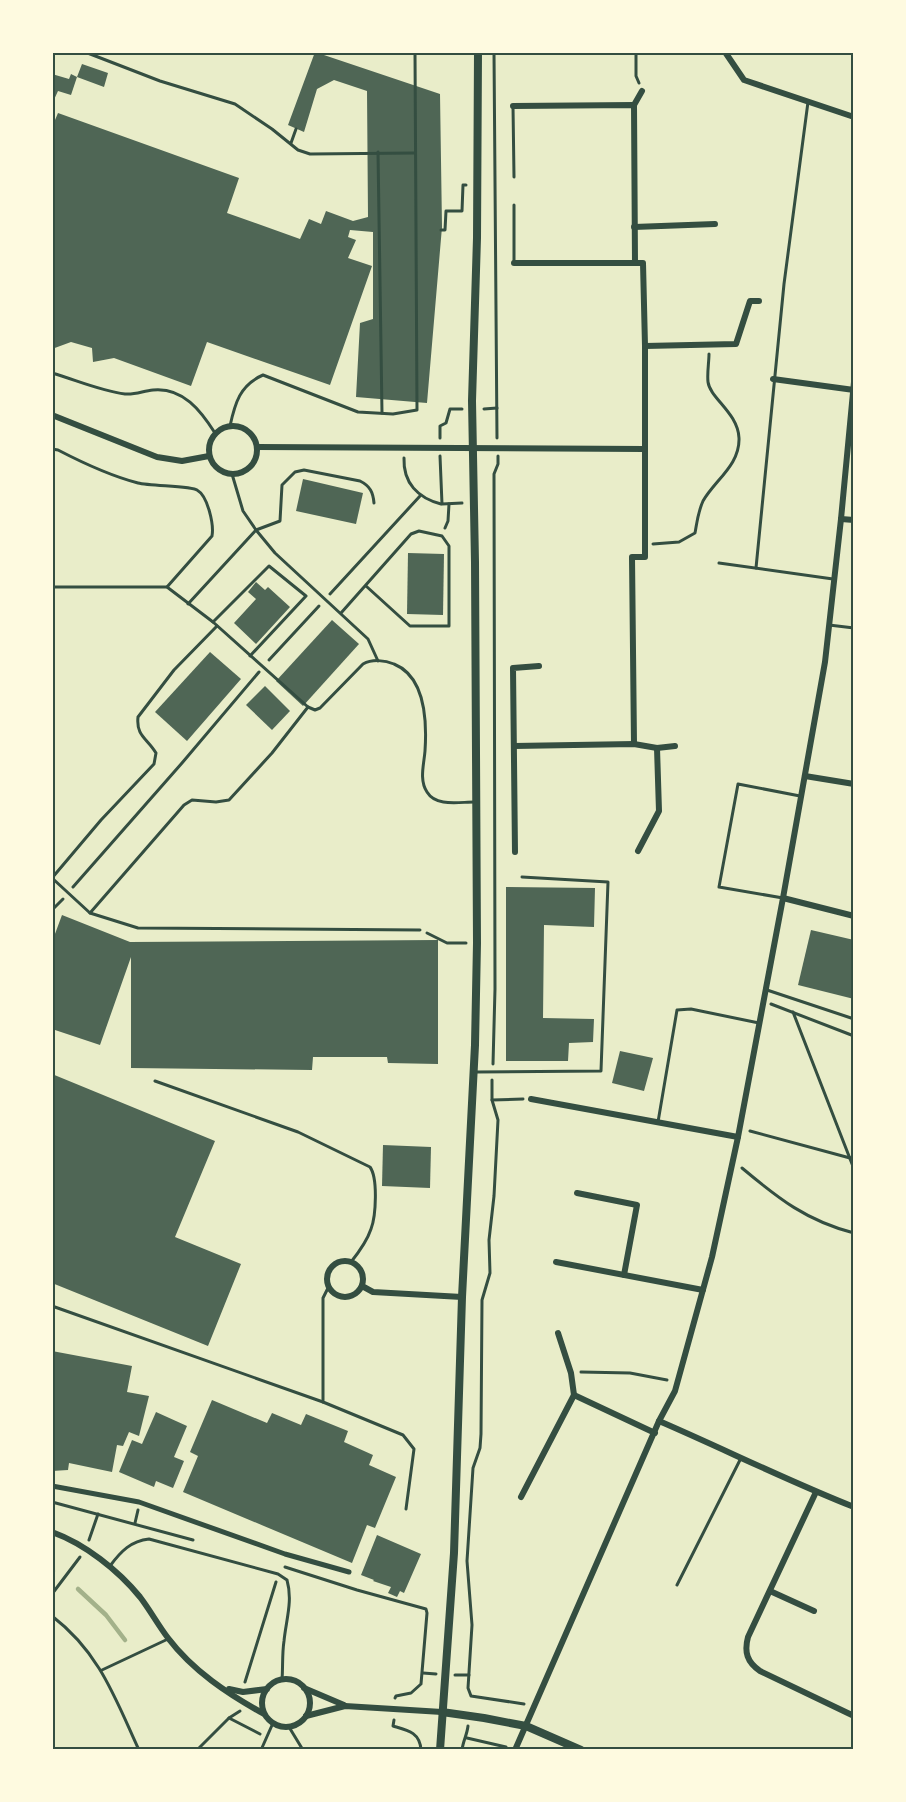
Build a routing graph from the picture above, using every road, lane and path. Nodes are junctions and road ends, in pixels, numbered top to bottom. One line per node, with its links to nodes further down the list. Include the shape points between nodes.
1 (85, 52): 13 (lane, via 235,104)
2 (415, 52): 15 (lane)
3 (478, 52): 39 (street)
4 (494, 52): 36 (path)
5 (636, 52): 7 (path, via 636,76)
6 (725, 52): 8 (street, via 744,80)
7 (642, 92): 9 (street)
8 (808, 102): 11 (street); 28 (lane)
9 (634, 105): 10 (street); 20 (street)
10 (513, 106): 16 (lane)
11 (854, 117)
12 (296, 129): 13 (lane)
13 (291, 143): 14 (lane, via 310,154)
14 (378, 152): 15 (lane); 32 (lane)
15 (416, 153): 32 (lane, via 417,410)
16 (514, 177)
17 (463, 185): 21 (path, via 462,212 446,211 446,230)
18 (514, 205): 22 (lane)
19 (715, 224): 20 (street)
20 (634, 227): 23 (street)
21 (441, 230)
22 (514, 263): 23 (street)
23 (635, 263): 25 (street, via 644,263)
24 (759, 301): 26 (street, via 750,300 736,345)
25 (645, 346): 26 (street); 41 (street)
26 (710, 346): 55 (path, via 708,383 736,424 737,453 704,499 695,533 679,542)
27 (52, 373): 37 (lane, via 127,394 161,390 175,394 201,410)
28 (773, 379): 30 (street); 57 (lane)
29 (854, 382): 30 (street)
30 (853, 390): 51 (street)
31 (450, 409): 35 (path, via 446,423)
32 (382, 413): 34 (lane, via 358,412 263,375 243,389)
33 (52, 415): 42 (street, via 157,457 182,461)
34 (230, 426): 37 (street); 38 (street, via 245,429)
35 (440, 426)
36 (497, 428)
37 (215, 433): 42 (street)
38 (257, 447): 39 (street); 45 (street, via 251,466)
39 (473, 448): 41 (street); 81 (street)
40 (52, 449): 61 (lane, via 120,478 151,486 196,488 202,494 212,536)
41 (644, 449): 55 (street)
42 (209, 456): 45 (street, via 218,469)
43 (403, 465): 46 (path, via 408,482)
44 (440, 471): 49 (path)
45 (232, 474): 53 (lane, via 243,511)
46 (420, 496): 49 (path); 62 (path)
47 (374, 503): 53 (lane, via 367,484 360,480 304,470 295,472 282,485 280,521)
48 (457, 503): 50 (path)
49 (442, 504): 50 (path)
50 (449, 504): 54 (path)
51 (841, 519): 52 (street); 58 (street)
52 (854, 520)
53 (256, 530): 62 (lane, via 275,553); 63 (lane)
54 (442, 536): 59 (lane, via 419,531 411,534); 59 (lane, via 449,546 449,626 410,626)
55 (644, 545): 74 (street, via 645,557 632,557)
56 (719, 563): 57 (lane)
57 (756, 568): 58 (lane)
58 (835, 579): 66 (street)
59 (366, 585): 64 (lane)
60 (52, 587): 61 (lane)
61 (167, 587): 63 (lane)
62 (326, 599): 64 (lane); 72 (path)
63 (188, 604): 65 (lane)
64 (342, 614): 70 (lane, via 368,639)
65 (213, 622): 67 (lane); 69 (lane, via 269,566 306,596)
66 (829, 625): 68 (lane); 78 (street)
67 (217, 626): 69 (lane); 84 (lane, via 174,670 138,717 139,733 156,753 154,764)
68 (854, 628)
69 (250, 656): 72 (lane)
70 (378, 661): 73 (lane, via 363,664 320,708 315,711); 81 (lane, via 401,667 419,691 424,711 423,783 427,792 442,802)
71 (539, 666): 75 (street, via 513,668)
72 (263, 667): 73 (lane); 86 (path)
73 (308, 707): 89 (lane, via 229,800 192,800 184,805)
74 (634, 744): 75 (street); 77 (street)
75 (514, 746): 83 (street)
76 (675, 746): 77 (street)
77 (657, 748): 82 (street, via 659,811)
78 (805, 776): 79 (street); 80 (street)
79 (854, 784)
80 (801, 796): 87 (street); 87 (lane, via 738,784 719,887)
81 (476, 802): 92 (street)
82 (638, 851)
83 (515, 852)
84 (52, 878): 86 (lane)
85 (522, 878): 99 (lane, via 608,882 602,1071)
86 (68, 892): 88 (path); 89 (lane)
87 (783, 898): 90 (street); 93 (street)
88 (52, 910)
89 (90, 913): 91 (lane, via 138,928)
90 (854, 916)
91 (420, 930): 92 (path, via 447,943)
92 (477, 943): 99 (street)
93 (765, 989): 94 (street); 96 (lane)
94 (763, 1000): 95 (path); 97 (street)
95 (793, 1012): 98 (path); 106 (path)
96 (854, 1019)
97 (759, 1023): 103 (lane, via 691,1009 677,1010); 104 (street)
98 (854, 1036)
99 (474, 1072): 117 (street)
100 (156, 1081): 111 (lane, via 298,1132 370,1167 375,1192 372,1227)
101 (531, 1099): 102 (path); 103 (street)
102 (492, 1100)
103 (657, 1122): 105 (street)
104 (740, 1129): 105 (street); 106 (path)
105 (738, 1137): 107 (street)
106 (852, 1158): 108 (path)
107 (733, 1160): 110 (path, via 786,1204); 116 (street)
108 (854, 1169)
109 (577, 1193): 113 (street, via 637,1205)
110 (854, 1233)
111 (351, 1262): 114 (street, via 340,1262 330,1269); 115 (street, via 360,1269)
112 (556, 1262): 113 (street)
113 (624, 1275): 116 (street)
114 (329, 1286): 115 (street, via 342,1296 353,1295); 123 (lane, via 323,1298)
115 (362, 1286): 117 (street, via 373,1292)
116 (703, 1290): 121 (street)
117 (462, 1297): 153 (street, via 454,1553)
118 (52, 1305): 123 (lane)
119 (558, 1333): 120 (street)
120 (571, 1372): 121 (path, via 630,1373); 122 (street)
121 (677, 1383): 124 (street)
122 (574, 1395): 125 (street); 129 (street)
123 (323, 1401): 131 (lane, via 403,1435 414,1449)
124 (659, 1421): 125 (street); 126 (street)
125 (654, 1433): 152 (street)
126 (742, 1457): 128 (street); 136 (lane)
127 (52, 1486): 134 (street, via 139,1502 285,1554)
128 (816, 1492): 130 (street); 137 (street)
129 (521, 1497)
130 (854, 1507)
131 (406, 1509)
132 (52, 1532): 133 (street)
133 (109, 1566): 135 (lane, via 136,1540 150,1539); 140 (street, via 138,1594)
134 (349, 1572)
135 (278, 1574): 144 (lane, via 287,1580 291,1591); 148 (path)
136 (676, 1585)
137 (770, 1591): 138 (street); 156 (street, via 748,1637 749,1661 760,1671)
138 (814, 1611)
139 (52, 1616): 141 (lane, via 88,1650)
140 (168, 1639): 141 (lane); 146 (street, via 203,1674)
141 (102, 1670): 163 (lane)
142 (423, 1673): 149 (path, via 421,1684 411,1693)
143 (469, 1675): 152 (path, via 471,1696)
144 (282, 1680): 145 (street); 147 (street)
145 (304, 1688): 151 (street); 155 (street, via 309,1699)
146 (225, 1689): 148 (street); 150 (street)
147 (267, 1689): 148 (street); 154 (street, via 262,1701)
148 (243, 1692)
149 (396, 1696)
150 (243, 1702): 154 (street); 157 (path, via 243,1709)
151 (345, 1706): 153 (street); 155 (street)
152 (534, 1707): 160 (street)
153 (442, 1712): 160 (street); 168 (street)
154 (264, 1714): 158 (street)
155 (306, 1716): 161 (street)
156 (854, 1716)
157 (230, 1718): 162 (path); 164 (path)
158 (273, 1723): 161 (street); 162 (lane)
159 (393, 1726): 167 (path, via 412,1731)
160 (526, 1726): 170 (street); 171 (street)
161 (289, 1727): 166 (lane)
162 (267, 1737): 165 (lane)
163 (139, 1749)
164 (197, 1749)
165 (261, 1749)
166 (303, 1749)
167 (421, 1749)
168 (440, 1749)
169 (462, 1749): 170 (path, via 467,1738)
170 (515, 1749)
171 (581, 1749)

